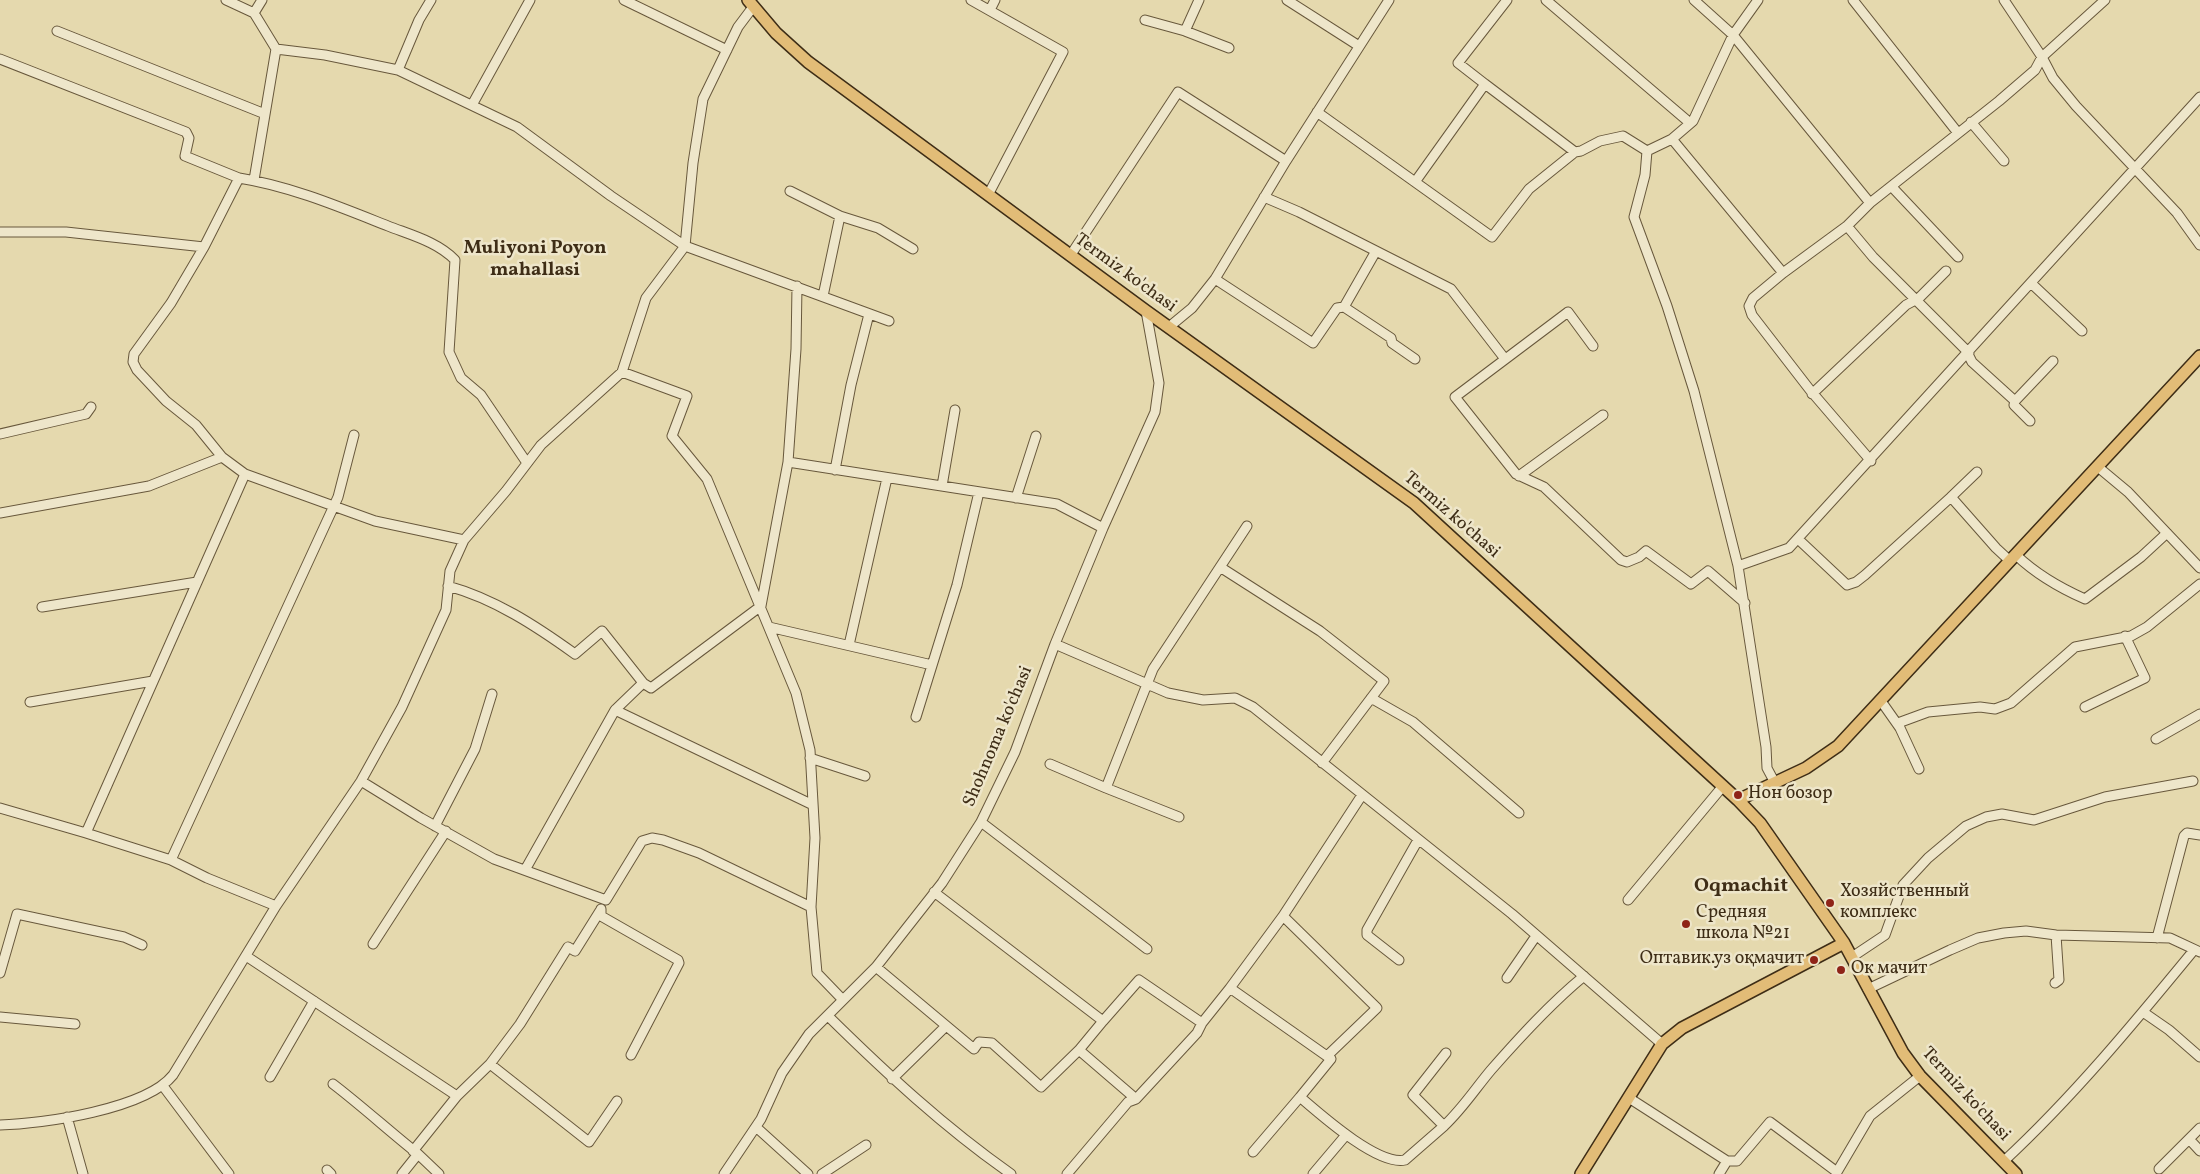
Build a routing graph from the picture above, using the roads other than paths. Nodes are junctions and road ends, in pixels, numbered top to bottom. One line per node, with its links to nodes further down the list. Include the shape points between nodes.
1 (226, 0): 20 (street)
2 (262, 0): 20 (street)
3 (431, 0): 31 (street)
4 (530, 0): 34 (street)
5 (624, 0): 28 (street)
6 (971, 0): 19 (street)
7 (996, 0): 19 (street)
8 (1199, 0): 23 (street)
9 (1288, 0): 25 (street)
10 (1388, 0): 25 (street)
11 (1507, 0): 32 (street, via 1458,63)
12 (1546, 0): 38 (street)
13 (1694, 0): 24 (street)
14 (1758, 0): 24 (street)
15 (1853, 0): 39 (street)
16 (2004, 0): 29 (street)
17 (2105, 0): 29 (street)
18 (751, 4): 28 (street); 51 (main road, Termiz ko'chasi, via 808,62)
19 (990, 10): 51 (street, via 1063,52)
20 (254, 13): 27 (street)
21 (1145, 20): 23 (street)
22 (57, 30): 36 (street)
23 (1185, 31): 26 (street)
24 (1733, 35): 38 (street); 53 (street)
25 (1359, 46): 35 (street)
26 (1229, 48)
27 (276, 49): 31 (street, via 325,54); 36 (street)
28 (727, 50): 59 (street, via 703,99)
29 (2042, 57): 37 (street, via 2035,70); 45 (street, via 2053,78 2076,106)
30 (0, 59): 46 (street, via 186,132 189,138 185,156)
31 (398, 70): 34 (street)
32 (1485, 84): 42 (street); 48 (street)
33 (2200, 98): 45 (street)
34 (472, 105): 59 (street, via 517,127)
35 (1318, 112): 43 (street); 48 (street)
36 (265, 114): 47 (street)
37 (1972, 122): 39 (street); 44 (street)
38 (1690, 123): 40 (street)
39 (1958, 133): 49 (street)
40 (1672, 139): 41 (street); 65 (street)
41 (1647, 151): 42 (street, via 1623,136); 115 (street, via 1645,175 1634,217 1694,391)
42 (1574, 152): 48 (street, via 1528,189 1492,236)
43 (1286, 161): 52 (street); 62 (street, via 1178,92)
44 (2004, 161)
45 (2136, 168): 57 (street); 67 (street)
46 (239, 178): 47 (street); 58 (street)
47 (254, 180): 96 (street, via 337,206 430,242 455,260 449,352 461,378 481,395)
48 (1415, 182)
49 (1892, 187): 53 (street); 63 (street)
50 (790, 191): 54 (street)
51 (988, 195): 62 (main road, Termiz ko'chasi)
52 (1264, 197): 61 (street); 66 (street)
53 (1870, 203): 55 (street)
54 (840, 216): 60 (street, via 878,228); 69 (street)
55 (1847, 226): 65 (street); 70 (street)
56 (0, 232): 58 (street, via 66,232)
57 (2200, 245)
58 (204, 246): 93 (street, via 171,303 134,354 133,362 136,370 166,401 196,425)
59 (685, 246): 68 (street); 83 (street, via 646,298)
60 (913, 249)
61 (1376, 251): 71 (street); 80 (street, via 1451,289)
62 (1070, 256): 72 (main road, Termiz ko'chasi)
63 (1958, 257)
64 (1946, 271): 70 (street)
65 (1783, 273): 84 (street, via 1753,298 1749,306 1752,315)
66 (1215, 279): 71 (street, via 1312,344 1336,308); 75 (street, via 1192,308)
67 (2032, 284): 76 (street); 78 (street)
68 (797, 286): 69 (street); 95 (street)
69 (823, 296): 73 (street)
70 (1916, 300): 78 (street); 84 (street, via 1906,305)
71 (1344, 307): 81 (street, via 1391,338 1392,343)
72 (1146, 311): 75 (main road, Termiz ko'chasi); 110 (street, Shohnoma ko'chasi, via 1159,383 1155,412)
73 (869, 314): 74 (street); 98 (street, via 850,385)
74 (889, 321)
75 (1169, 328): 150 (main road, Termiz ko'chasi, via 1414,503)
76 (2082, 331)
77 (1593, 346): 80 (street, via 1568,312)
78 (1968, 354): 85 (street, via 1972,362); 94 (street)
79 (2200, 356): 97 (main road)
80 (1505, 359): 101 (street, via 1455,397)
81 (1415, 360)
82 (2053, 361): 85 (street)
83 (622, 372): 96 (street, via 541,445); 122 (street, via 687,396 672,436 707,479)
84 (1812, 394): 94 (street)
85 (2015, 401): 89 (street, via 2014,405)
86 (91, 407): 90 (street, via 86,414)
87 (956, 410): 103 (street)
88 (1603, 415): 101 (street)
89 (2030, 421)
90 (0, 434)
91 (354, 435): 107 (street)
92 (1036, 436): 106 (street)
93 (222, 457): 100 (street); 108 (street, via 149,486)
94 (1870, 461): 112 (street)
95 (788, 462): 98 (street); 122 (street)
96 (527, 463): 113 (street)
97 (2098, 466): 111 (street); 114 (main road)
98 (835, 470): 102 (street)
99 (1977, 472): 105 (street)
100 (245, 474): 107 (street); 118 (street)
101 (1519, 476): 121 (street, via 1544,487 1621,560 1627,562 1639,558 1646,551 1691,584 1708,571)
102 (887, 478): 103 (street); 127 (street)
103 (942, 486): 104 (street)
104 (979, 492): 106 (street); 128 (street, via 957,586)
105 (1951, 497): 112 (street, via 1865,575 1847,585); 114 (street, via 1996,548)
106 (1016, 498): 110 (street, via 1057,504)
107 (333, 506): 113 (street, via 375,521); 164 (street)
108 (0, 512)
109 (1247, 526): 116 (street)
110 (1103, 528): 126 (street, Shohnoma ko'chasi)
111 (2167, 533): 114 (street, via 2085,599); 117 (street)
112 (1798, 539): 115 (street, via 1789,548)
113 (464, 540): 120 (street, via 450,571)
114 (2013, 558): 134 (main road)
115 (1738, 566): 121 (street)
116 (1220, 567): 131 (street, via 1166,646); 133 (street, via 1320,631 1381,678 1384,681)
117 (2200, 568)
118 (197, 582): 123 (street); 129 (street)
119 (2200, 584): 125 (street, via 2148,627)
120 (448, 586): 130 (street, via 475,594 544,632 575,654 602,631); 147 (street, via 446,610 435,636 402,707)
121 (1745, 603): 149 (street, via 1767,768)
122 (761, 606): 124 (street); 130 (street, via 651,688)
123 (42, 607)
124 (768, 627): 127 (street); 142 (street, via 796,693)
125 (2125, 636): 136 (street, via 2145,678); 140 (street, via 2075,647 2011,703 1995,709 1980,707 1928,712)
126 (1055, 644): 131 (street); 158 (street, Shohnoma ko'chasi, via 1015,752)
127 (849, 645): 128 (street)
128 (932, 665): 139 (street)
129 (153, 681): 135 (street); 161 (street)
130 (644, 684): 137 (street)
131 (1146, 684): 143 (street, via 1168,693 1203,700 1235,698 1253,707); 151 (street)
132 (492, 694): 159 (street, via 475,749)
133 (1371, 698): 143 (street); 156 (street, via 1413,722)
134 (1881, 701): 140 (street); 149 (main road, via 1838,746 1806,768)
135 (30, 702)
136 (2085, 707)
137 (615, 710): 154 (street); 165 (street)
138 (2200, 714): 141 (street)
139 (916, 717)
140 (1898, 723): 145 (street)
141 (2156, 739)
142 (810, 758): 146 (street); 154 (street)
143 (1322, 763): 152 (street)
144 (1050, 764): 151 (street)
145 (1919, 769)
146 (865, 776)
147 (361, 781): 159 (street); 169 (street)
148 (2193, 781): 182 (street, via 2105,797 2034,820 2002,814 1966,826 1928,858 1903,885 1885,935)
149 (1775, 783): 153 (main road)
150 (1723, 786): 153 (main road, Termiz ko'chasi); 168 (street)
151 (1106, 788): 157 (street)
152 (1362, 795): 163 (street); 172 (street)
153 (1738, 800): 176 (main road, Termiz ko'chasi, via 1760,823)
154 (813, 805): 170 (street, via 815,838)
155 (0, 808): 161 (street)
156 (1519, 813)
157 (1179, 817)
158 (981, 822): 166 (street, Shohnoma ko'chasi); 179 (street)
159 (435, 826): 160 (street)
160 (446, 831): 165 (street, via 494,859); 177 (street)
161 (86, 833): 164 (street)
162 (2200, 835): 175 (street, via 2187,833 2184,836)
163 (1418, 840): 174 (street); 183 (street, via 1367,930 1367,935)
164 (171, 860): 169 (street)
165 (525, 870): 167 (street)
166 (934, 892): 184 (street, Shohnoma ko'chasi); 196 (street)
167 (606, 900): 170 (street, via 642,841 652,838 699,853); 171 (street)
168 (1628, 900)
169 (276, 906): 181 (street)
170 (811, 907): 191 (street, via 817,972)
171 (600, 910): 203 (street, via 601,916 679,962); 206 (street, via 575,951 568,947 520,1024)
172 (1282, 916): 189 (street); 204 (street, via 1377,1008)
173 (2056, 935): 175 (street); 188 (street, via 2059,980); 190 (street, via 2026,931 1978,938)
174 (1536, 936): 186 (street); 187 (street)
175 (2157, 938): 180 (street, via 2170,938)
176 (1844, 943): 182 (main road, Termiz ko'chasi); 200 (main road, via 1682,1028)
177 (373, 944)
178 (142, 945): 185 (street, via 124,936 17,914)
179 (1147, 949)
180 (2197, 951): 193 (street)
181 (246, 956): 192 (street); 211 (street, via 173,1075)
182 (1852, 957): 190 (main road, Termiz ko'chasi)
183 (1399, 960)
184 (876, 966): 191 (street, Shohnoma ko'chasi); 199 (street)
185 (0, 972)
186 (1584, 976): 200 (street); 219 (street, via 1555,1000)
187 (1507, 978)
188 (2055, 983)
189 (1230, 988): 198 (street); 204 (street)
190 (1868, 989): 207 (main road, Termiz ko'chasi, via 1903,1053)
191 (843, 1000): 194 (street, Shohnoma ko'chasi)
192 (314, 1001): 208 (street); 212 (street)
193 (2143, 1012): 205 (street); 229 (street, via 2056,1110)
194 (828, 1016): 209 (street); 220 (street, Shohnoma ko'chasi, via 809,1034 782,1073)
195 (0, 1017): 197 (street)
196 (1103, 1021): 198 (street, via 1139,980); 201 (street)
197 (75, 1024)
198 (1202, 1024): 215 (street)
199 (946, 1026): 201 (street, via 974,1049 980,1042 992,1043 1042,1087); 209 (street)
200 (1662, 1044): 214 (main road)
201 (1079, 1050): 215 (street)
202 (1446, 1053): 219 (street, via 1413,1096)
203 (631, 1055)
204 (1327, 1056): 213 (street, via 1331,1059)
205 (2200, 1057)
206 (490, 1064): 212 (street); 216 (street, via 589,1142)
207 (1920, 1076): 228 (street, via 1870,1116 1838,1172 1770,1122 1737,1161); 229 (main road, Termiz ko'chasi)
208 (270, 1078)
209 (892, 1079): 239 (street, via 971,1146)
210 (333, 1084): 226 (street)
211 (162, 1086): 217 (street, via 128,1102); 233 (street)
212 (458, 1096): 226 (street)
213 (1300, 1097): 222 (street); 227 (street)
214 (1629, 1098): 228 (street); 242 (main road)
215 (1136, 1099): 240 (street, via 1128,1102)
216 (617, 1101)
217 (68, 1117): 218 (street, via 30,1124); 232 (street)
218 (0, 1125)
219 (1444, 1126): 222 (street, via 1405,1160 1397,1162)
220 (756, 1127): 236 (street, Shohnoma ko'chasi); 237 (street)
221 (2200, 1128): 223 (street)
222 (1346, 1135): 241 (street)
223 (2189, 1139): 225 (street); 230 (street)
224 (866, 1145): 238 (street)
225 (2200, 1151)
226 (416, 1152): 234 (street); 235 (street)
227 (1253, 1152)
228 (1727, 1161): 243 (street)
229 (2004, 1161): 231 (main road, Termiz ko'chasi)
230 (2159, 1169)
231 (2014, 1173)
232 (83, 1174)
233 (229, 1174)
234 (402, 1174)
235 (439, 1174)
236 (724, 1174)
237 (808, 1174)
238 (822, 1174)
239 (1011, 1174)
240 (1067, 1174)
241 (1312, 1174)
242 (1581, 1174)
243 (1719, 1174)

